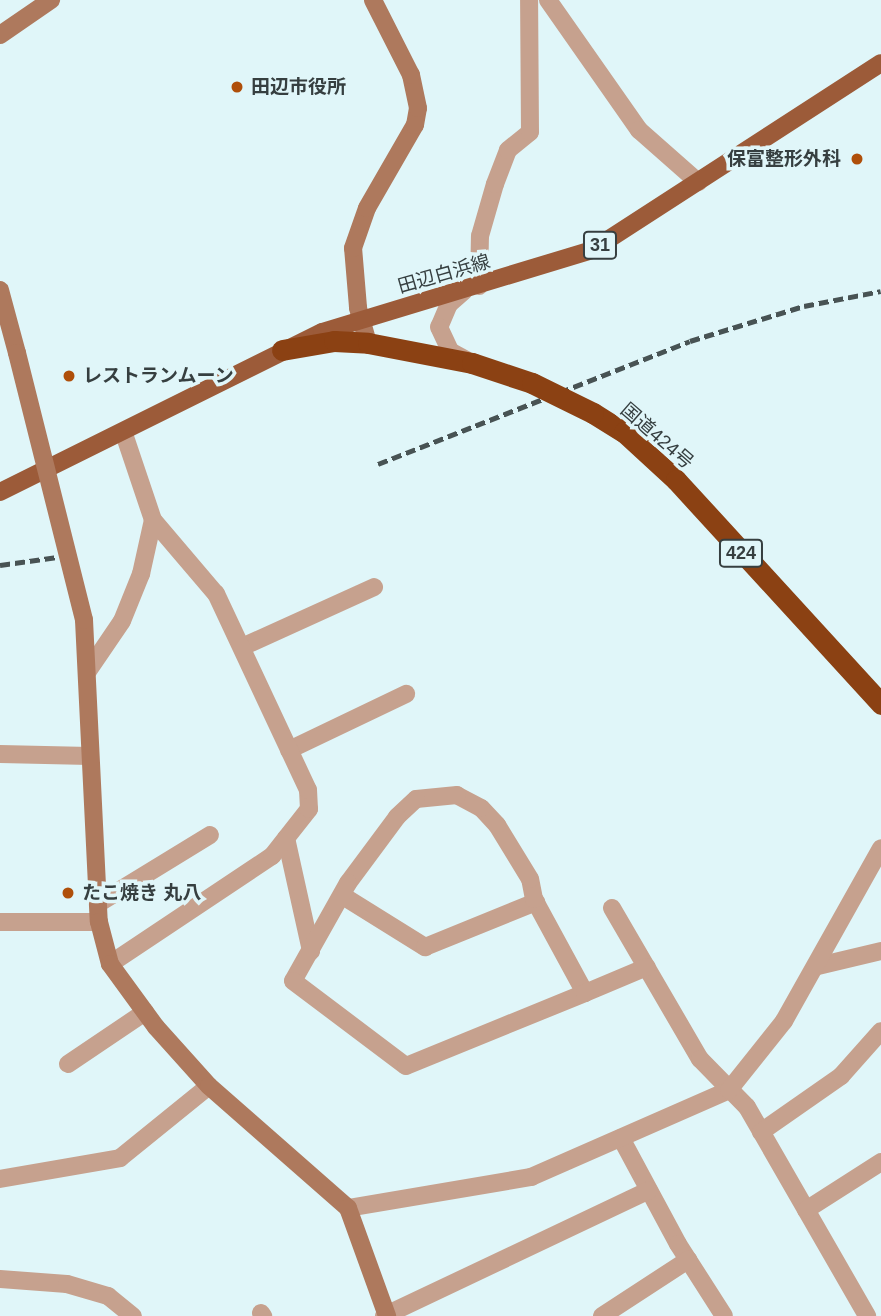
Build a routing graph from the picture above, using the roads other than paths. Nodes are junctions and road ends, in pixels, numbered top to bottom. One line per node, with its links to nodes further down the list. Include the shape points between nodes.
1 (51, 0): 5 (street)
2 (373, 0): 10 (street, via 411,75 418,108 415,125 357,230 352,265)
3 (528, 0): 8 (street, via 530,132 508,150 495,184)
4 (548, 0): 7 (street, via 639,130)
5 (0, 35)
6 (881, 63): 7 (main road, 田辺白浜線 / 31)
7 (698, 182): 8 (main road, 田辺白浜線 / 31, via 592,250)
8 (472, 288): 10 (main road, 田辺白浜線 / 31); 13 (street, via 449,304 439,327 450,351)
9 (0, 290): 19 (street, bridge, via 84,620)
10 (362, 320): 11 (street); 12 (main road, 田辺白浜線 / 31)
11 (368, 343): 12 (highway, 国道424号 / 424, via 334,341); 13 (highway, 国道424号 / 424)
12 (282, 350): 14 (main road, 田辺白浜線 / 31)
13 (472, 363): 21 (highway, 国道424号 / 424, bridge, via 532,383 624,432 676,480)
14 (124, 434): 15 (main road, 田辺白浜線 / 31); 16 (street)
15 (0, 492)
16 (153, 520): 18 (street, via 216,594); 19 (street, via 142,574 122,621)
17 (374, 587): 18 (street)
18 (242, 647): 22 (street)
19 (88, 671): 24 (street)
20 (407, 694): 22 (street)
21 (881, 704)
22 (289, 750): 26 (street, via 308,790 309,809)
23 (0, 754): 24 (street)
24 (90, 756): 30 (street)
25 (210, 835): 30 (street)
26 (286, 838): 34 (street); 36 (street, via 272,856)
27 (881, 848): 38 (street)
28 (343, 896): 29 (street, via 425,947); 29 (street, via 397,817 416,799 457,795 481,808 497,825 530,879); 34 (street)
29 (536, 902): 39 (street)
30 (99, 904): 33 (street)
31 (612, 908): 37 (street)
32 (0, 922): 33 (street)
33 (99, 922): 36 (street)
34 (311, 951): 39 (street, via 293,981 406,1066)
35 (881, 951): 38 (street)
36 (110, 964): 40 (street)
37 (647, 967): 39 (street); 44 (street, via 700,1059)
38 (818, 967): 44 (street, via 784,1021)
39 (585, 993)
40 (145, 1012): 42 (street); 43 (street)
41 (881, 1031): 45 (street, via 841,1076)
42 (68, 1064)
43 (209, 1086): 48 (street, via 120,1158); 50 (street)
44 (729, 1090): 45 (street, via 747,1107); 46 (street)
45 (761, 1132): 51 (street)
46 (621, 1138): 49 (street); 50 (street, via 531,1177)
47 (881, 1162): 51 (street)
48 (0, 1179)
49 (649, 1190): 52 (street); 55 (street)
50 (348, 1208): 55 (street)
51 (806, 1210): 58 (street)
52 (688, 1260): 56 (street); 57 (street)
53 (0, 1279): 54 (street, via 67,1284 108,1296)
54 (132, 1316)
55 (386, 1316)
56 (602, 1316)
57 (724, 1316)
58 (867, 1316)

